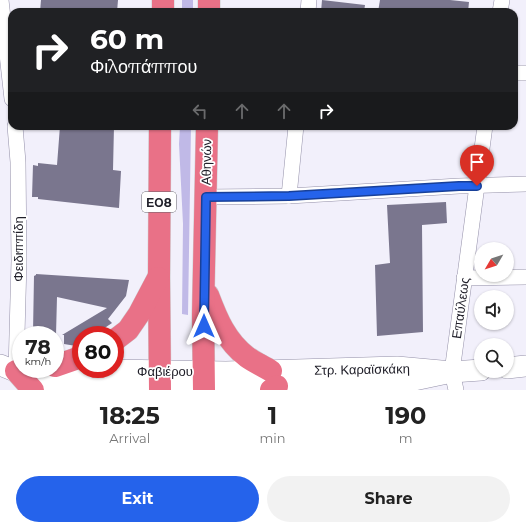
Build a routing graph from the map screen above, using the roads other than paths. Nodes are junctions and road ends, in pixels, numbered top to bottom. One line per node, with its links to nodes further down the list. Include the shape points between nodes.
1 (1, 0): 2 (street)
2 (7, 69)
3 (15, 130): 19 (street, Φειδιππίδη, via 19,261)
4 (160, 130): 12 (highway, ΕΟ8)
5 (207, 130): 11 (highway, Αθηνών)
6 (296, 130): 10 (street)
7 (484, 130): 9 (street, Επαύλεως)
8 (526, 184): 9 (street)
9 (477, 186): 10 (street); 14 (street, Επαύλεως)
10 (289, 196): 11 (street)
11 (206, 197): 15 (highway, Αθηνών)
12 (159, 277): 16 (highway, via 139,314); 24 (highway, ΕΟ8)
13 (526, 277): 14 (street)
14 (464, 278): 22 (street, Επαύλεως)
15 (204, 281): 23 (highway, via 218,320 230,340); 25 (highway, Αθηνών)
16 (124, 333)
17 (526, 366): 18 (main road)
18 (514, 367)
19 (8, 368): 24 (main road, Φαβιέρου, via 47,384); 26 (highway)
20 (64, 369): 24 (main road, Φαβιέρου)
21 (474, 373): 22 (main road, Στρ. Καραϊσκάκη)
22 (454, 381): 23 (main road, Στρ. Καραϊσκάκη)
23 (273, 382): 25 (main road, Στρ. Καραϊσκάκη, via 226,372)
24 (160, 384): 25 (main road, Φαβιέρου)
25 (202, 385)
26 (33, 390)

